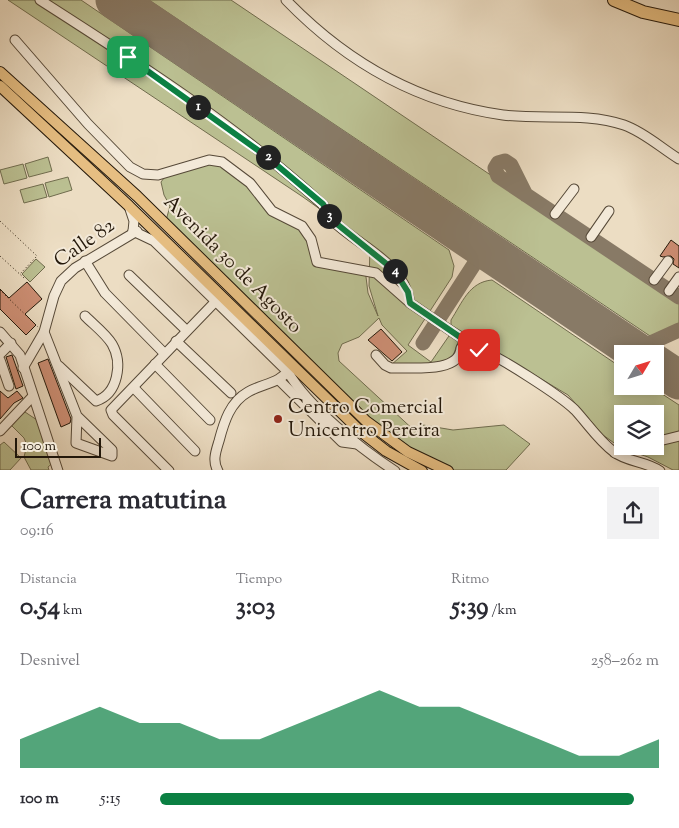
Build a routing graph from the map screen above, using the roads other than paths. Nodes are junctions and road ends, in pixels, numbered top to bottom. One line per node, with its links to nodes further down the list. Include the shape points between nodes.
1 (40, 0): 23 (street, via 128,57 266,156 323,204 332,220 388,264 405,287)
2 (286, 0): 8 (street, via 325,37 359,62 431,99 502,114 609,121 634,130)
3 (614, 0): 4 (highway, via 643,12)
4 (679, 20)
5 (15, 40): 23 (street, via 88,124 136,171 158,175 209,160 222,162 250,183 272,211 302,226 311,239 317,262 371,271)
6 (0, 72): 61 (main road, Avenida 30 de Agosto, via 137,196 366,421 408,452)
7 (0, 86): 10 (main road, Avenida 30 de Agosto)
8 (679, 159)
9 (574, 189): 12 (street)
10 (129, 206): 13 (street, Calle 82, via 134,221); 14 (main road, Avenida 30 de Agosto)
11 (609, 211): 15 (street)
12 (555, 214)
13 (133, 232): 14 (street, Calle 82, via 148,230); 16 (street, Calle 82); 22 (street, via 154,241)
14 (157, 234): 40 (main road, Avenida 30 de Agosto)
15 (591, 237)
16 (85, 261): 27 (street, Calle 82, via 68,273 58,286); 32 (street, via 105,293)
17 (668, 261): 20 (street)
18 (128, 275): 25 (street)
19 (679, 276): 21 (street)
20 (654, 280)
21 (669, 291)
22 (216, 301): 25 (street); 40 (street)
23 (410, 303): 28 (street)
24 (85, 316): 37 (street, via 113,346 118,375 116,381 96,401)
25 (186, 330): 29 (street)
26 (0, 332): 30 (street)
27 (44, 332): 37 (street); 39 (street, Calle 82)
28 (461, 339): 31 (street); 33 (street)
29 (176, 341): 32 (street); 44 (street)
30 (11, 343): 34 (street); 39 (street, via 20,355)
31 (479, 350): 33 (street); 54 (street, via 567,403)
32 (164, 353): 36 (street)
33 (461, 353): 35 (street, via 450,364 441,367 391,368)
34 (0, 354)
35 (376, 355)
36 (155, 364): 43 (street); 47 (street)
37 (57, 365): 46 (street)
38 (1, 366): 42 (street)
39 (23, 368): 45 (street)
40 (291, 368): 41 (street); 51 (main road, Avenida 30 de Agosto); 52 (street, via 302,391)
41 (279, 380): 52 (street, via 342,442); 58 (street, via 248,392 232,407 216,454)
42 (9, 386)
43 (134, 388): 53 (street); 57 (street, via 111,409 111,413)
44 (231, 394)
45 (33, 396): 48 (street); 56 (street)
46 (77, 416): 46 (street, via 76,443 112,456 112,450)
47 (210, 420)
48 (0, 431)
49 (679, 436): 50 (street)
50 (664, 440)
51 (373, 441): 52 (street); 60 (main road, Avenida 30 de Agosto)
52 (358, 446): 59 (street)
53 (195, 451)
54 (614, 452)
55 (619, 455): 62 (street)
56 (58, 470)
57 (169, 470)
58 (218, 470)
59 (395, 470)
60 (422, 470)
61 (448, 470)
62 (660, 470)

